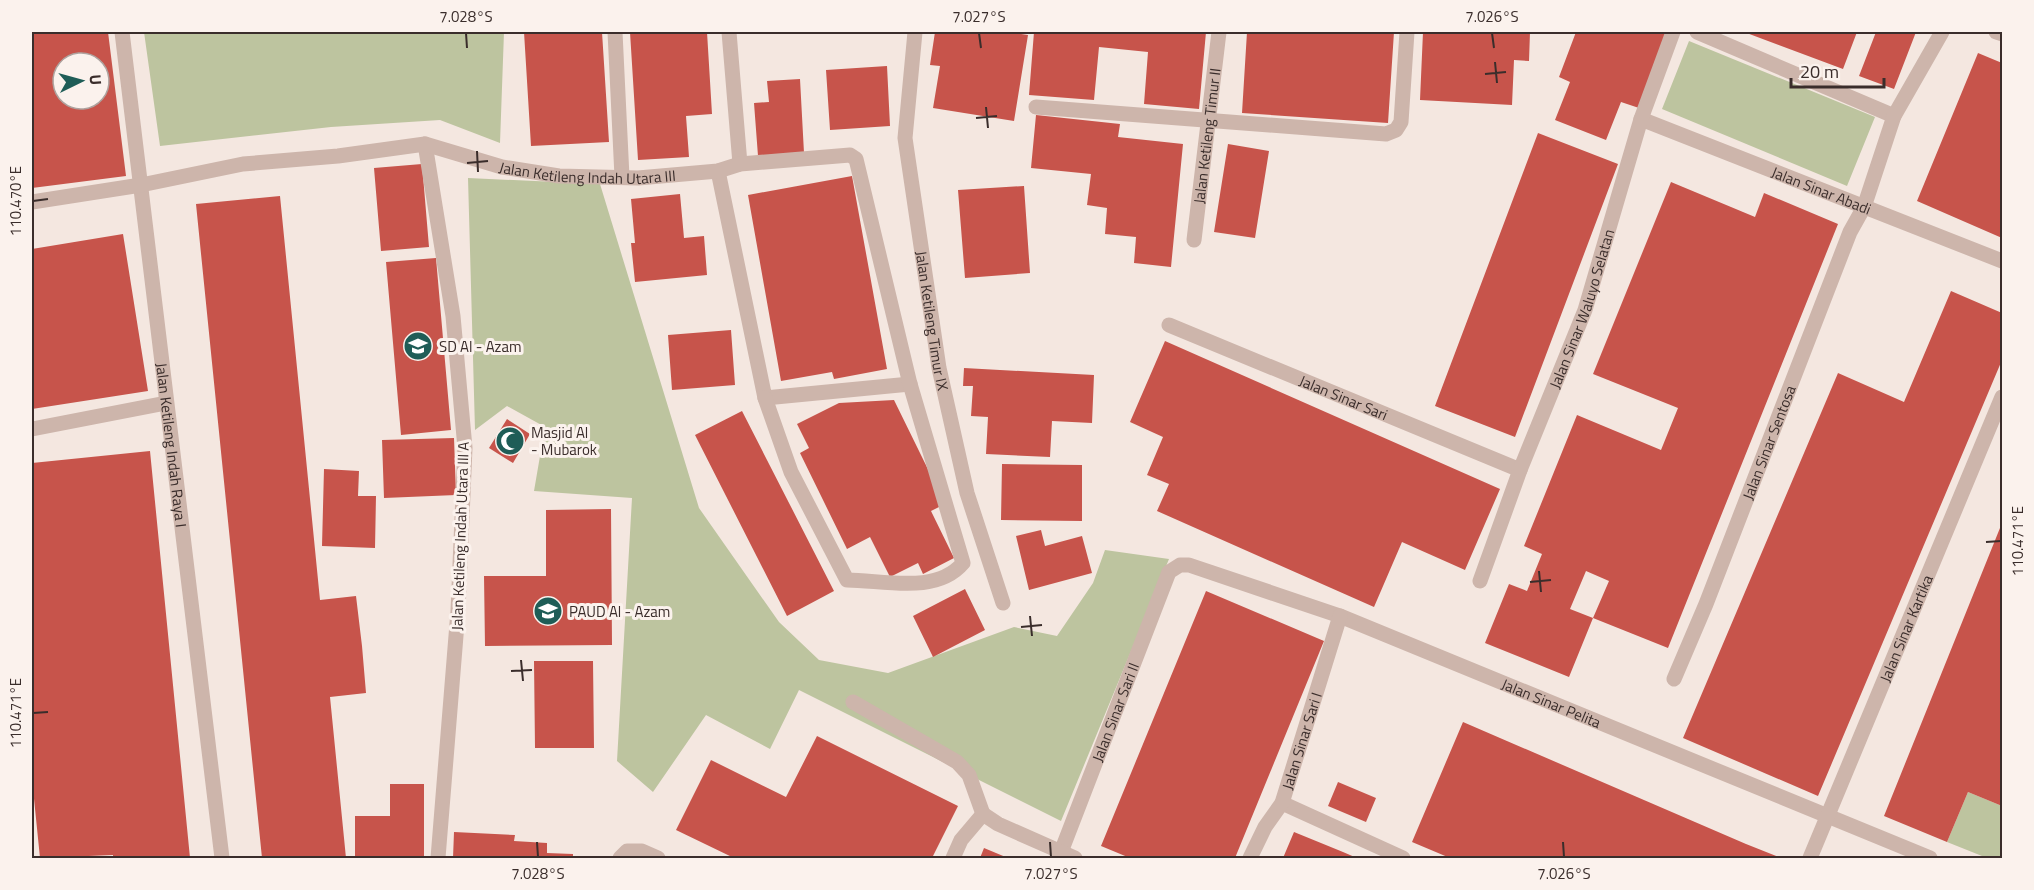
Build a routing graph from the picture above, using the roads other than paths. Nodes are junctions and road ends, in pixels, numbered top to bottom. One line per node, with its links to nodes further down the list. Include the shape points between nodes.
1 (122, 32): 20 (street, Jalan Ketileng Indah Raya I)
2 (615, 32): 19 (street)
3 (729, 32): 17 (street)
4 (915, 32): 34 (street, Jalan Ketileng Timur IX, via 905,138 939,368 967,493)
5 (1219, 32): 15 (street, Jalan Ketileng Timur II)
6 (1407, 32): 15 (street, via 1401,122 1396,130 1386,134)
7 (1673, 32): 14 (street, Jalan Sinar Waluyo Selatan)
8 (1697, 32): 13 (street)
9 (1942, 32): 13 (street, Jalan Sinar Sentosa)
10 (1996, 32): 11 (street)
11 (2002, 34)
12 (1036, 107): 15 (street)
13 (1894, 116): 22 (street, Jalan Sinar Sentosa)
14 (1641, 119): 22 (street, Jalan Sinar Abadi); 31 (street, Jalan Sinar Waluyo Selatan, via 1585,310)
15 (1208, 120): 23 (street, Jalan Ketileng Timur II)
16 (425, 144): 19 (street, Jalan Ketileng Indah Utara III, via 501,167 559,176); 20 (street, Jalan Ketileng Indah Utara III, via 243,164); 43 (street, Jalan Ketileng Indah Utara III A, via 453,316 465,448 458,611)
17 (740, 164): 18 (street, Jalan Ketileng Indah Utara III); 26 (street, Jalan Ketileng Indah Utara III, via 850,155 856,159)
18 (718, 171): 19 (street, Jalan Ketileng Indah Utara III); 28 (street)
19 (622, 177)
20 (141, 184): 21 (street, Jalan Ketileng Indah Utara III); 29 (street, Jalan Ketileng Indah Raya I)
21 (32, 201)
22 (1864, 207): 24 (street, Jalan Sinar Abadi); 36 (street, Jalan Sinar Sentosa)
23 (1194, 240)
24 (2002, 261)
25 (1169, 325): 31 (street, Jalan Sinar Sari)
26 (910, 384): 28 (street); 28 (street, via 963,563 955,573 934,580 899,584 846,580 791,472)
27 (2002, 397): 40 (street, Jalan Sinar Kartika)
28 (765, 398)
29 (166, 403): 30 (street); 42 (street, Jalan Ketileng Indah Raya I)
30 (32, 429)
31 (1520, 470): 33 (street, Jalan Sinar Waluyo Selatan)
32 (1169, 572): 35 (street, Jalan Sinar Pelita, via 1189,565); 41 (street, Jalan Sinar Sari II)
33 (1480, 581)
34 (1004, 603)
35 (1340, 616): 38 (street, Jalan Sinar Sari I); 40 (street, Jalan Sinar Pelita)
36 (1674, 679)
37 (853, 702): 39 (street, via 957,762 969,775)
38 (1282, 803): 47 (street, Jalan Sinar Sari I); 48 (street)
39 (983, 814): 41 (street); 46 (street, via 961,840)
40 (1827, 817): 49 (street, Jalan Sinar Kartika); 50 (street, Jalan Sinar Pelita)
41 (1068, 855)
42 (222, 858)
43 (438, 858)
44 (620, 858): 45 (street, via 627,852 642,851)
45 (658, 858)
46 (953, 858)
47 (1250, 858)
48 (1403, 858)
49 (1810, 858)
50 (1930, 858)

